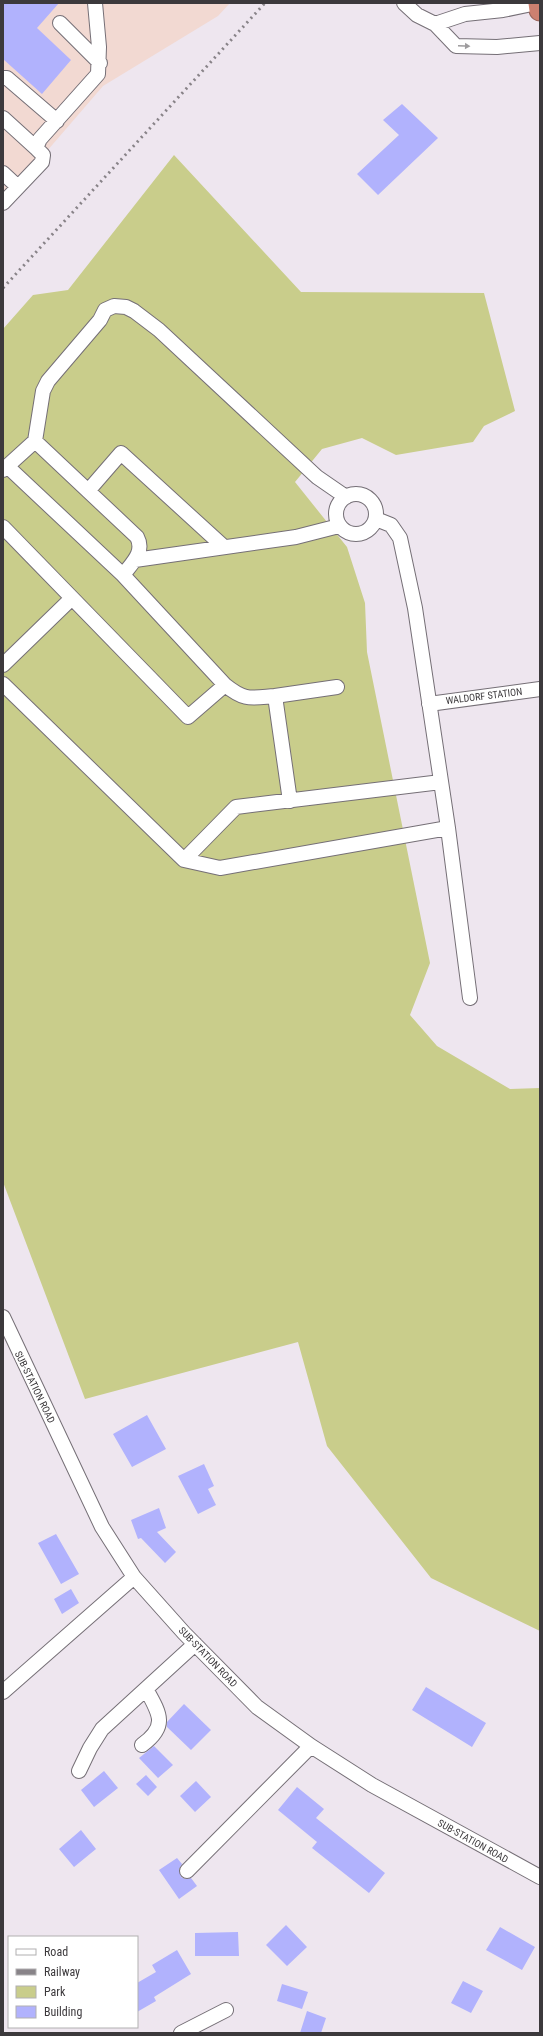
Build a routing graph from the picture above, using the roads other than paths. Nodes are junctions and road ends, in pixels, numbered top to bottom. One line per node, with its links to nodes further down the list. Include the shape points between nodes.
1 (95, 3): 8 (street)
2 (404, 3): 6 (street, via 417,15)
3 (538, 3): 4 (highway); 6 (street, via 465,14)
4 (540, 10)
5 (60, 23): 8 (street)
6 (435, 24): 7 (street, one-way to 7, via 456,46 497,47)
7 (540, 43)
8 (100, 63): 11 (street, via 98,74)
9 (3, 78): 11 (street, via 7,78)
10 (3, 118): 12 (street)
11 (56, 121): 12 (street, via 40,139)
12 (36, 148): 14 (street, via 44,155 42,162)
13 (3, 173): 14 (street)
14 (18, 187): 15 (street)
15 (3, 203)
16 (35, 441): 17 (street); 18 (street); 19 (street, via 42,391 48,381 100,320 105,310 114,306 126,307 159,330 317,477)
17 (5, 468): 25 (street)
18 (88, 490): 23 (street, via 121,453); 24 (street, via 137,537 140,551)
19 (346, 497): 20 (street, via 359,494 371,500); 21 (street, via 337,507 336,520)
20 (376, 519): 21 (street, via 369,530 363,533 350,534); 33 (street, via 391,525 400,538 415,608)
21 (339, 526): 23 (street, via 296,537)
22 (3, 527): 26 (street)
23 (224, 548): 24 (street)
24 (135, 560): 25 (street)
25 (123, 575): 29 (street)
26 (72, 598): 27 (street); 29 (street, via 188,717)
27 (3, 665)
28 (3, 684): 37 (street)
29 (225, 685): 32 (street, via 238,695 248,698)
30 (337, 687): 32 (street)
31 (540, 689): 33 (street, WALDORF STATION)
32 (275, 696): 35 (street)
33 (429, 704): 34 (street)
34 (441, 782): 35 (street); 36 (street)
35 (290, 801): 37 (street, via 236,807)
36 (448, 828): 37 (street, via 220,868); 38 (street)
37 (184, 860)
38 (470, 998)
39 (3, 1317): 40 (street, SUB-STATION ROAD)
40 (8, 1341): 41 (street, SUB-STATION ROAD, via 102,1527)
41 (134, 1577): 42 (street, SUB-STATION ROAD); 44 (street)
42 (195, 1644): 43 (street); 46 (street, SUB-STATION ROAD, via 258,1707)
43 (146, 1689): 45 (street, via 159,1715 159,1727); 47 (street, via 102,1729)
44 (3, 1692)
45 (142, 1745)
46 (311, 1746): 48 (street); 49 (street, SUB-STATION ROAD, via 372,1785)
47 (79, 1771)
48 (187, 1871)
49 (540, 1878)
50 (226, 2010): 51 (street)
51 (182, 2033)

